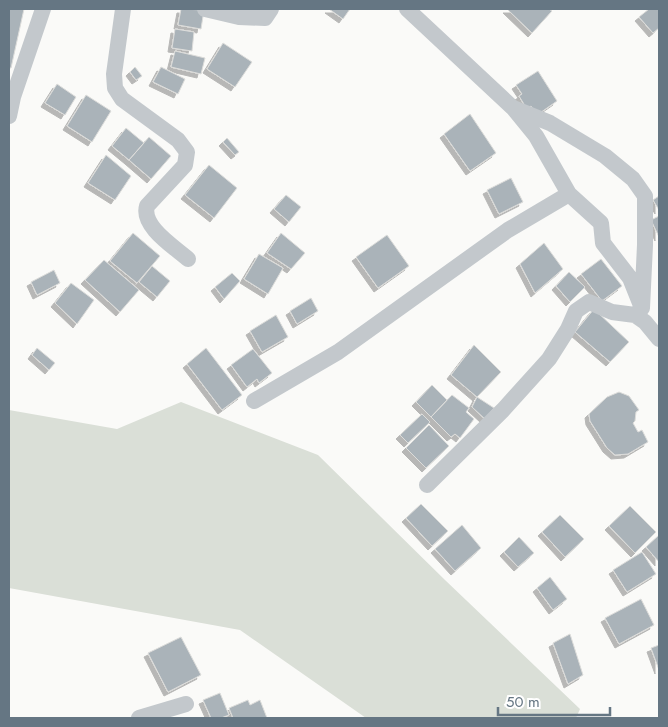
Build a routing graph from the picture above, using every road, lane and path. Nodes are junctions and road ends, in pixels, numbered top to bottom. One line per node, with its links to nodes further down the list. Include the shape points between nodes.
1 (43, 9): 7 (street)
2 (123, 9): 9 (street, via 115,88 122,99 178,140 187,152 185,165 147,206 145,213 150,226)
3 (205, 9): 4 (street, via 239,17 265,18)
4 (271, 9)
5 (407, 9): 6 (street)
6 (513, 108): 8 (street, via 536,136); 10 (street, via 550,123 605,156 633,179 645,196 645,245)
7 (9, 116)
8 (569, 194): 10 (street, via 600,223 603,243 630,278); 12 (street, via 508,230 338,352)
9 (188, 259)
10 (638, 311): 11 (street); 13 (street, via 612,312 589,302 576,311 549,359)
11 (659, 339)
12 (254, 401)
13 (427, 485)
14 (186, 704): 15 (street)
15 (159, 716): 16 (street)
16 (139, 718)

